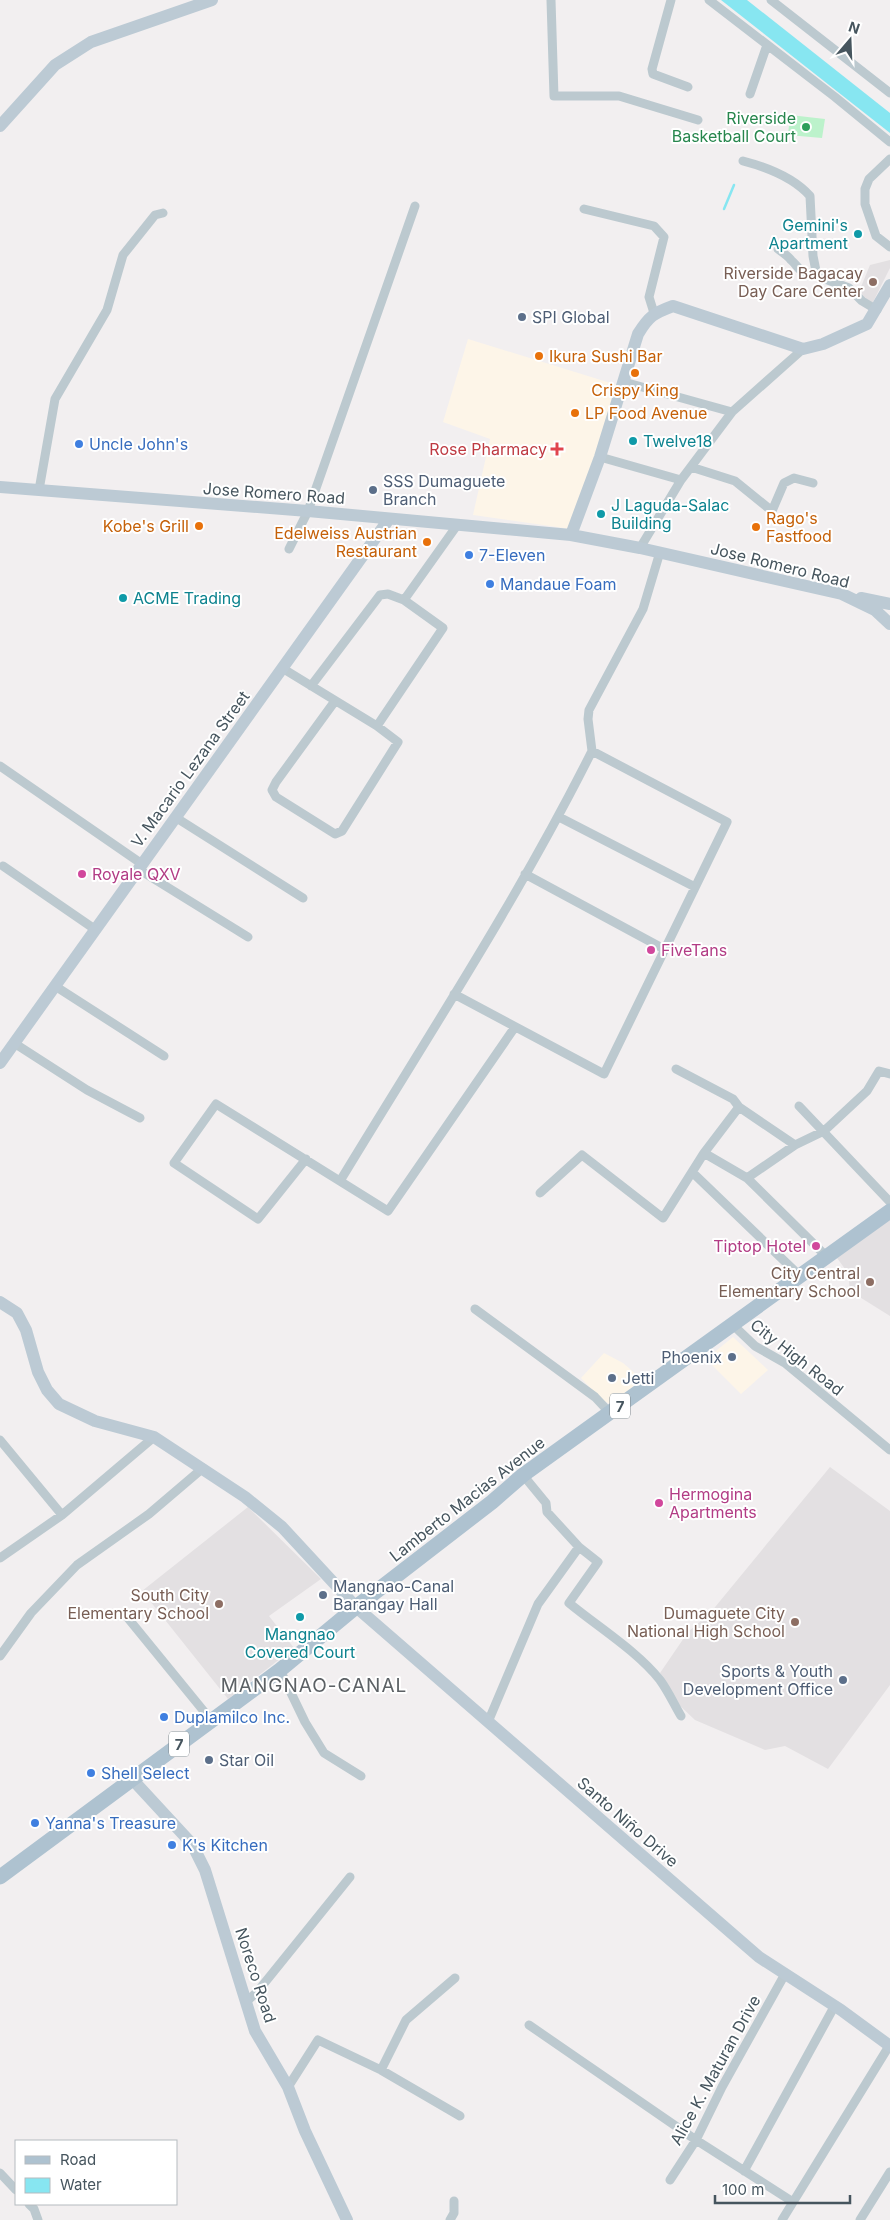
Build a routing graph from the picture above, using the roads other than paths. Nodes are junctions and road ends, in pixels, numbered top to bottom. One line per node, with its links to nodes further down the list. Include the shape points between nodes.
1 (212, 0): 11 (street, via 91,42 54,65)
2 (551, 0): 10 (street, via 554,96 619,96)
3 (671, 0): 7 (street, via 652,69 653,74)
4 (709, 0): 6 (street)
5 (771, 0): 9 (street)
6 (767, 45): 8 (street); 12 (street)
7 (688, 86)
8 (750, 94)
9 (890, 94)
10 (698, 120)
11 (0, 126)
12 (890, 142)
13 (890, 159): 18 (street, via 869,179 865,204 876,236)
14 (743, 161): 20 (street, via 763,166 804,189 810,196)
15 (415, 206): 33 (street)
16 (584, 209): 23 (street, via 654,226 664,236 649,297)
17 (163, 213): 32 (street, via 155,215 123,255 108,310 55,399)
18 (890, 247)
19 (778, 248): 20 (street, via 798,270)
20 (816, 272): 22 (street, via 822,279 849,288)
21 (890, 285): 22 (street)
22 (877, 310): 24 (street, via 868,324 823,344)
23 (654, 312): 24 (street, via 673,306); 25 (street, via 638,334)
24 (803, 348): 26 (street)
25 (624, 382): 26 (street); 27 (street)
26 (732, 412): 28 (street)
27 (600, 456): 29 (street); 36 (street)
28 (691, 467): 29 (street); 30 (street, via 735,481 772,512 784,483 794,478)
29 (681, 480): 37 (street)
30 (813, 483)
31 (0, 487): 32 (street, Jose Romero Road)
32 (39, 490): 33 (street, Jose Romero Road)
33 (308, 511): 34 (street, Jose Romero Road); 38 (street)
34 (388, 519): 35 (street, Jose Romero Road); 44 (street, V. Macario Lezana Street)
35 (458, 524): 36 (street, Jose Romero Road); 41 (street)
36 (571, 535): 37 (street, Jose Romero Road)
37 (640, 548): 39 (street, Jose Romero Road)
38 (289, 549)
39 (660, 552): 40 (street, Jose Romero Road); 48 (street, via 643,608 589,710)
40 (842, 594): 42 (street); 43 (street, Jose Romero Road, via 875,610)
41 (404, 600): 45 (street, via 388,594 380,595); 47 (street, via 443,628)
42 (890, 604)
43 (890, 624)
44 (282, 668): 45 (street); 50 (street, V. Macario Lezana Street)
45 (311, 686): 46 (street)
46 (335, 701): 47 (street); 47 (street, via 272,790 276,796 335,834 342,830 398,742)
47 (377, 726)
48 (592, 751): 51 (street); 55 (street, via 728,822)
49 (0, 766): 53 (street)
50 (176, 817): 53 (street, V. Macario Lezana Street); 56 (street)
51 (559, 817): 54 (street); 55 (street)
52 (4, 866): 57 (street)
53 (140, 867): 57 (street, V. Macario Lezana Street); 58 (street)
54 (525, 874): 59 (street); 61 (street)
55 (695, 887): 59 (street)
56 (303, 898)
57 (96, 930): 60 (street, V. Macario Lezana Street)
58 (248, 937)
59 (664, 949): 62 (street, via 604,1074)
60 (55, 986): 63 (street, V. Macario Lezana Street); 64 (street)
61 (454, 994): 62 (street); 77 (street)
62 (515, 1027): 77 (street, via 388,1211)
63 (14, 1043): 65 (street, V. Macario Lezana Street); 70 (street, via 87,1090)
64 (164, 1056)
65 (0, 1063)
66 (676, 1069): 69 (street, via 733,1099)
67 (890, 1074): 71 (street, via 880,1070 866,1091)
68 (799, 1106): 71 (street)
69 (739, 1107): 72 (street); 73 (street)
70 (140, 1118)
71 (824, 1131): 72 (street); 79 (street)
72 (795, 1145): 76 (street)
73 (704, 1153): 75 (street); 76 (street)
74 (306, 1159): 74 (street, via 258,1219 174,1163 216,1104); 77 (street)
75 (692, 1172): 78 (street, via 663,1218 582,1156); 82 (street)
76 (747, 1178): 81 (street)
77 (340, 1182)
78 (540, 1193)
79 (890, 1202)
80 (890, 1211): 81 (main road, Lamberto Macias Avenue / 7)
81 (827, 1257): 82 (main road, Lamberto Macias Avenue / 7)
82 (800, 1276): 85 (main road, Lamberto Macias Avenue / 7)
83 (0, 1302): 87 (street, Santo Niño Drive, via 17,1313 43,1382 59,1404 95,1421)
84 (475, 1309): 86 (street, via 590,1393)
85 (733, 1325): 86 (main road, Lamberto Macias Avenue / 7); 89 (street, City High Road, via 755,1346 785,1363)
86 (610, 1413): 91 (main road, Lamberto Macias Avenue / 7)
87 (154, 1437): 90 (street, Santo Niño Drive); 92 (street)
88 (0, 1440): 92 (street)
89 (890, 1450)
90 (203, 1468): 95 (street, Santo Niño Drive, via 282,1527); 97 (street, via 149,1514 77,1565 30,1613)
91 (523, 1475): 93 (street, via 546,1503 547,1512); 95 (main road, Lamberto Macias Avenue / 7)
92 (62, 1515): 94 (street)
93 (579, 1547): 99 (street, via 598,1562 569,1602 629,1649 660,1680); 101 (street, via 538,1604)
94 (0, 1558)
95 (356, 1607): 98 (main road, Lamberto Macias Avenue / 7); 101 (street, Santo Niño Drive)
96 (127, 1616): 100 (street)
97 (0, 1656)
98 (280, 1670): 100 (main road, Lamberto Macias Avenue / 7); 102 (street, via 304,1722 324,1753)
99 (681, 1716)
100 (211, 1720): 103 (main road, Lamberto Macias Avenue / 7)
101 (488, 1722): 106 (street, Santo Niño Drive, via 759,1957)
102 (361, 1776)
103 (132, 1778): 104 (main road, Lamberto Macias Avenue / 7); 108 (street, Noreco Road, via 192,1844 205,1870)
104 (0, 1877)
105 (350, 1877): 108 (street)
106 (785, 1974): 109 (street, Santo Niño Drive); 115 (street, Alice K. Maturan Drive)
107 (455, 1978): 112 (street, via 406,2020)
108 (246, 2002): 113 (street, Noreco Road, via 255,2031)
109 (834, 2007): 111 (street, Santo Niño Drive); 116 (street)
110 (530, 2025): 115 (street)
111 (890, 2046): 122 (street)
112 (381, 2070): 113 (street, via 318,2040); 114 (street)
113 (288, 2087): 125 (street, Noreco Road, via 304,2131)
114 (460, 2116)
115 (696, 2140): 116 (street); 119 (street, Alice K. Maturan Drive)
116 (744, 2171): 122 (street)
117 (890, 2172): 128 (street)
118 (0, 2173): 120 (street)
119 (670, 2180)
120 (15, 2189)
121 (454, 2201): 126 (street)
122 (793, 2202): 127 (street)
123 (30, 2205): 124 (street)
124 (38, 2220)
125 (348, 2220)
126 (450, 2220)
127 (782, 2220)
128 (860, 2220)

